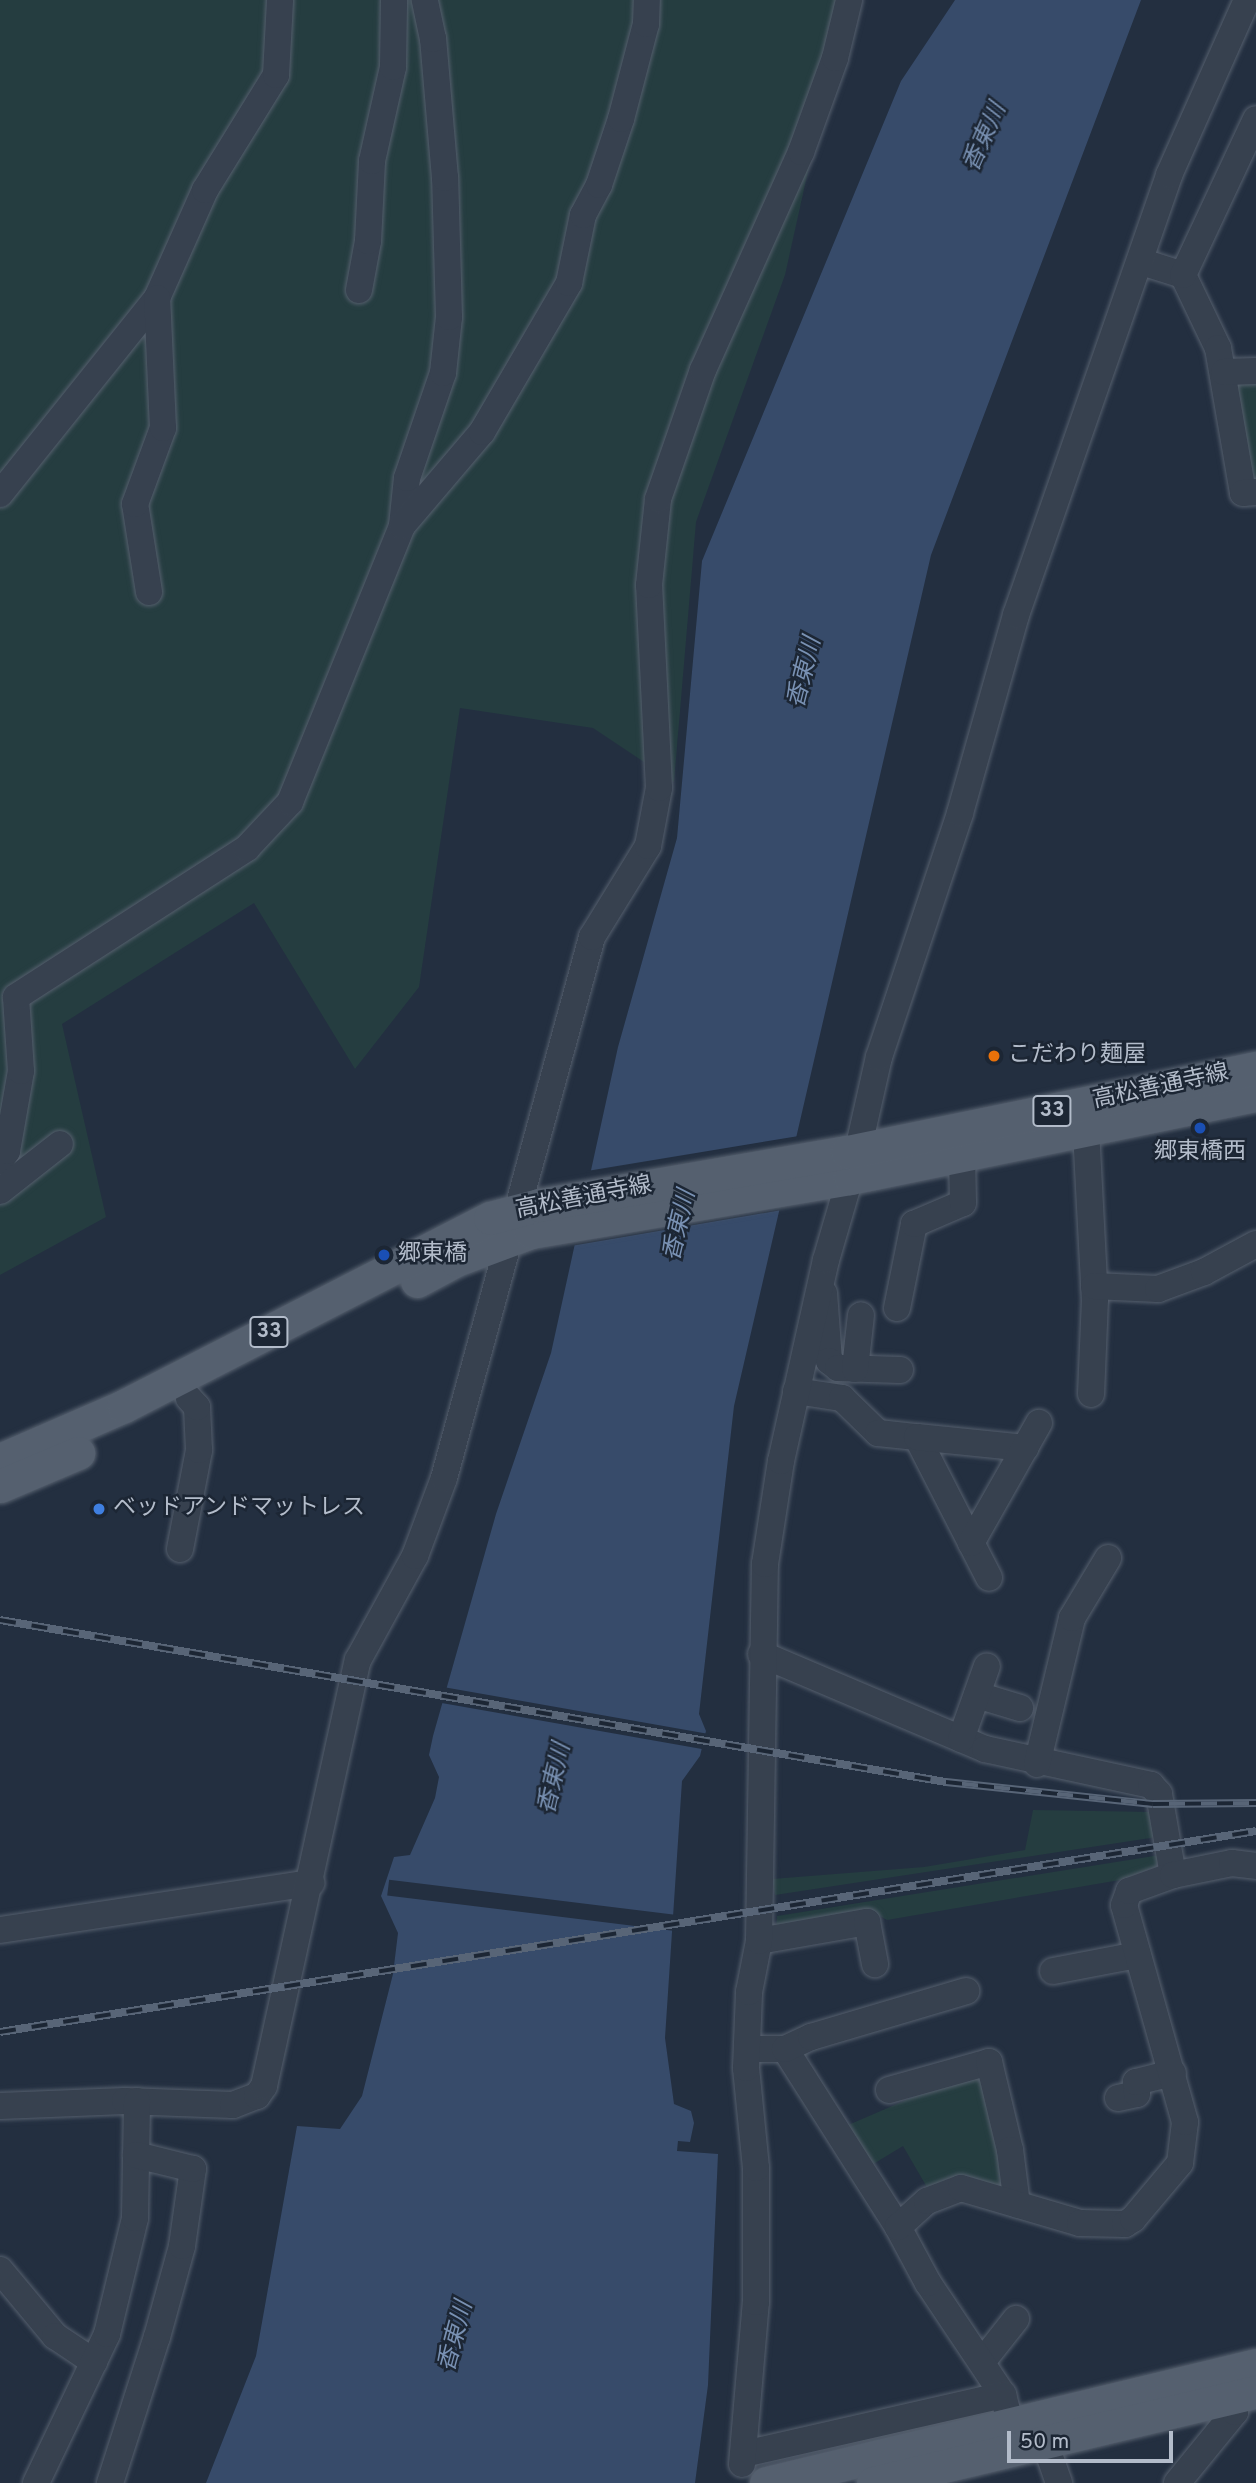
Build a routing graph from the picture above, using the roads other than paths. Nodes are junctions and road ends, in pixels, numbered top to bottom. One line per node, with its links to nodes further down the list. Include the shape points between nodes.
1 (281, 0): 11 (street, via 276,75 205,190)
2 (394, 0): 10 (street, via 393,67 372,160 368,241)
3 (425, 0): 16 (street, via 444,164 449,317 443,373 407,478)
4 (647, 0): 16 (street, via 646,24 621,119 599,185 583,215 569,283 482,432)
5 (849, 0): 26 (street, via 835,58 801,152 703,369 658,499 649,585 659,788 653,822 633,877 592,937)
6 (1247, 0): 8 (street, via 1169,175)
7 (1256, 119): 9 (street)
8 (1142, 262): 9 (street); 24 (street, via 1016,615 960,813 879,1057)
9 (1183, 275): 13 (street, via 1218,348)
10 (359, 290)
11 (157, 298): 15 (street); 17 (street, via 163,428 135,504)
12 (1256, 370): 13 (street)
13 (1224, 372): 14 (street, via 1243,493)
14 (1256, 492)
15 (0, 494)
16 (402, 526): 23 (street, via 290,802 247,848 16,997 21,1072 7,1152)
17 (149, 592)
18 (1256, 1068): 24 (main road, 高松善通寺線 / 33)
19 (1256, 1095): 20 (main road, 高松善通寺線 / 33)
20 (1086, 1130): 22 (main road, 高松善通寺線 / 33); 29 (street)
21 (60, 1144): 25 (street)
22 (962, 1156): 24 (main road, 高松善通寺線 / 33); 30 (street, via 963,1203 914,1224)
23 (0, 1161)
24 (849, 1165): 26 (main road, 高松善通寺線 / 33); 28 (street)
25 (0, 1191)
26 (525, 1222): 36 (main road, 高松善通寺線 / 33); 40 (main road, 高松善通寺線 / 33, via 470,1227 124,1406); 54 (street, via 426,1530 358,1660)
27 (1256, 1244): 29 (street, via 1204,1272 1158,1289)
28 (822, 1278): 32 (street, via 829,1361 838,1368); 34 (street)
29 (1094, 1286): 35 (street)
30 (897, 1308)
31 (861, 1315): 32 (street)
32 (855, 1369): 33 (street)
33 (900, 1370)
34 (796, 1391): 38 (street, via 842,1398 878,1433); 46 (street, via 765,1564)
35 (1091, 1394)
36 (189, 1398): 41 (main road, 高松善通寺線 / 33); 43 (street, via 197,1407 199,1450)
37 (1039, 1423): 39 (street)
38 (917, 1437): 39 (street); 42 (street)
39 (1025, 1448): 42 (street)
40 (0, 1460)
41 (0, 1486)
42 (971, 1543): 45 (street)
43 (180, 1549)
44 (1108, 1558): 51 (street, via 1072,1618)
45 (989, 1578)
46 (761, 1654): 50 (street); 56 (street)
47 (987, 1666): 48 (street)
48 (977, 1695): 49 (street); 50 (street)
49 (1020, 1708)
50 (961, 1739): 51 (street)
51 (1037, 1763): 53 (street, via 1152,1785 1159,1794)
52 (1256, 1866): 53 (street, via 1232,1863)
53 (1173, 1875): 57 (street, via 1129,1891 1124,1905)
54 (311, 1883): 55 (street); 66 (street, via 268,2074 257,2096 233,2105)
55 (0, 1930)
56 (759, 1941): 58 (street, via 867,1923); 61 (street, via 749,1992)
57 (1137, 1955): 59 (street); 63 (street)
58 (875, 1964)
59 (1053, 1971)
60 (966, 1991): 62 (street)
61 (747, 2049): 62 (street); 77 (street, via 756,2168)
62 (785, 2049): 70 (street)
63 (1173, 2073): 65 (street, via 1136,2081 1137,2094); 69 (street, via 1185,2122 1180,2163 1133,2219 1125,2224 1080,2223)
64 (889, 2090): 69 (street, via 989,2062 1010,2150)
65 (1118, 2098)
66 (137, 2101): 67 (street); 68 (street)
67 (0, 2106)
68 (136, 2155): 73 (street, via 135,2218 107,2334); 79 (street, via 193,2169 181,2246 158,2337)
69 (1017, 2205): 70 (street, via 961,2188 927,2201)
70 (898, 2227): 74 (street, via 928,2283)
71 (0, 2270): 73 (street, via 55,2336)
72 (1016, 2319): 74 (street)
73 (94, 2362): 78 (street)
74 (982, 2362): 76 (street)
75 (1242, 2382): 76 (main road); 82 (street, via 1235,2412)
76 (1022, 2426): 77 (main road); 80 (main road); 81 (street)
77 (751, 2467)
78 (36, 2483)
79 (110, 2483)
80 (873, 2483)
81 (1059, 2483)
82 (1177, 2483)

